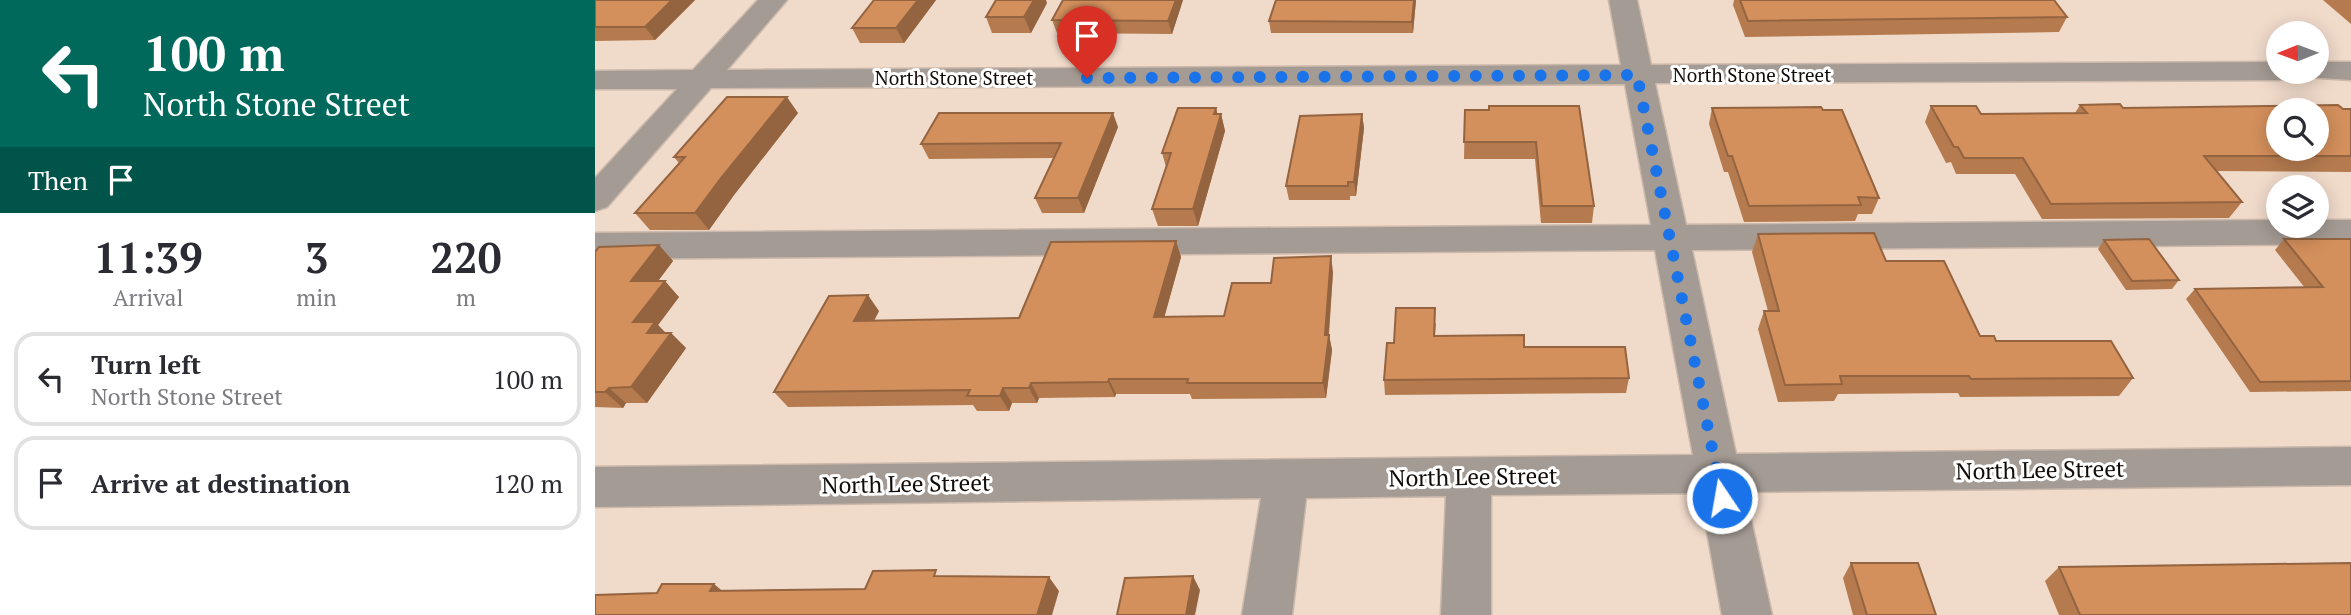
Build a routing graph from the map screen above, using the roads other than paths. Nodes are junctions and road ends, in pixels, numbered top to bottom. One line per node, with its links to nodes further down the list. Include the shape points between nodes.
1 (773, 0): 7 (street)
2 (1622, 0): 6 (street)
3 (2266, 71): 6 (street, North Stone Street)
4 (2329, 71): 5 (street)
5 (2351, 71)
6 (1637, 75): 7 (street, North Stone Street); 11 (street)
7 (702, 79): 8 (street, North Stone Street); 9 (street)
8 (595, 80)
9 (595, 199)
10 (2351, 232): 11 (street)
11 (1670, 240): 12 (street); 14 (street)
12 (595, 246)
13 (2351, 466): 14 (street, North Lee Street)
14 (1717, 475): 15 (street, North Lee Street); 20 (street)
15 (1469, 477): 16 (street, North Lee Street); 19 (street)
16 (1286, 479): 17 (street, North Lee Street); 18 (street)
17 (595, 488)
18 (1267, 615)
19 (1466, 615)
20 (1747, 615)

